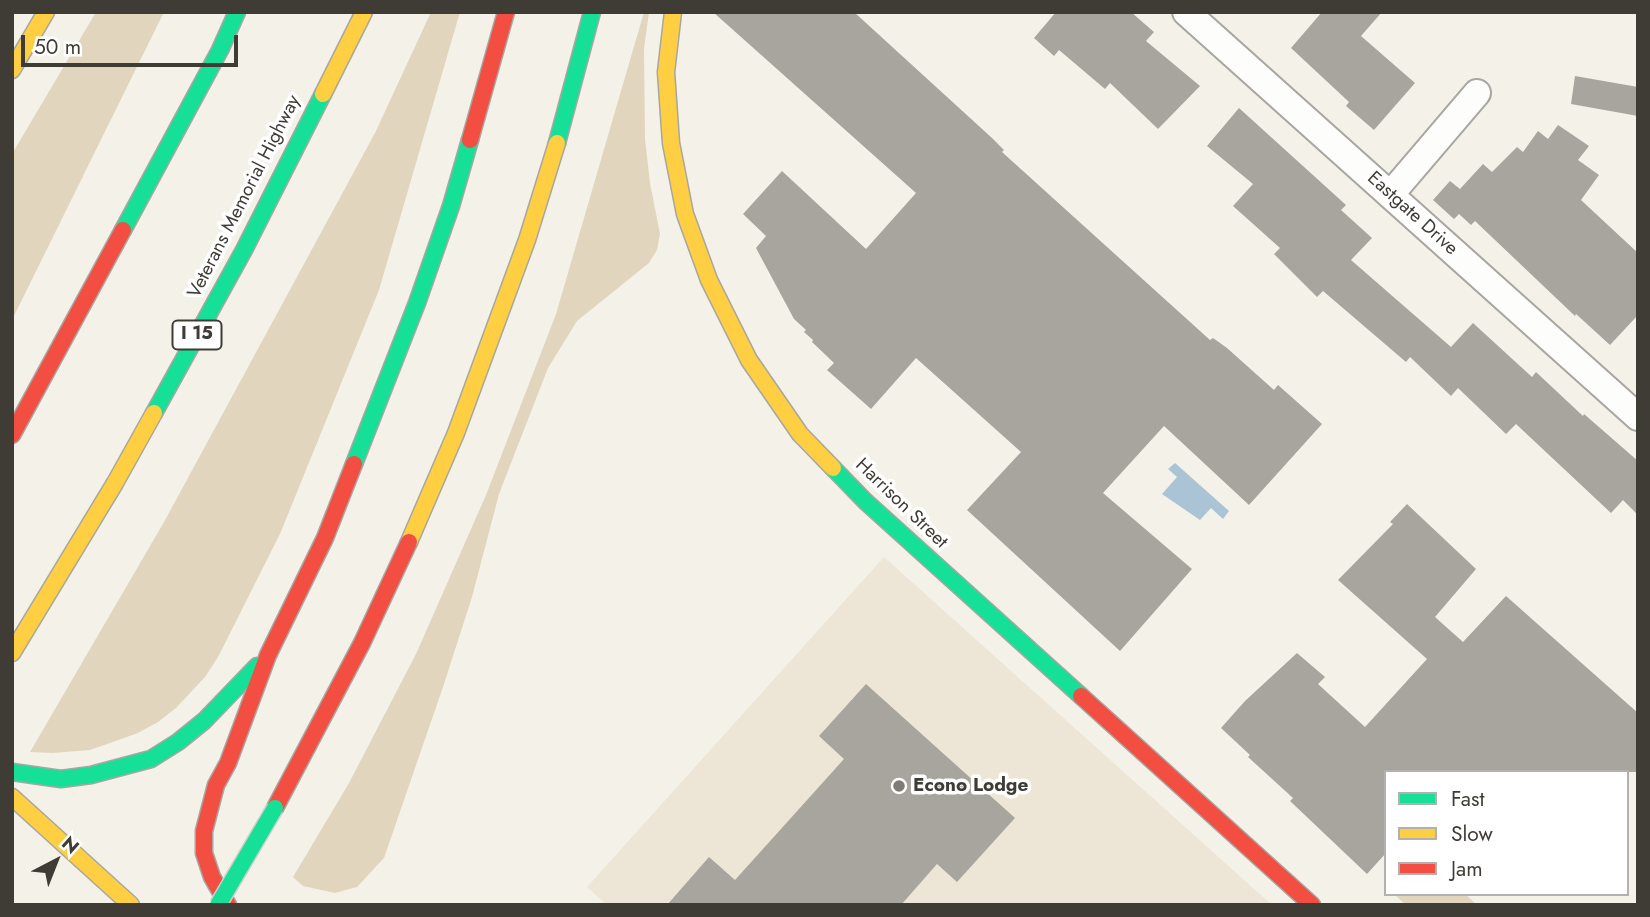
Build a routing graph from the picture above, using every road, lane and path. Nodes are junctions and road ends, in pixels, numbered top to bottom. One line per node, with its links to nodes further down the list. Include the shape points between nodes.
1 (46, 12): 8 (main road)
2 (237, 12): 12 (main road)
3 (363, 12): 13 (main road, Veterans Memorial Highway / I 15, via 231,273 115,483)
4 (506, 12): 14 (main road, via 451,206 417,303 325,538)
5 (592, 12): 18 (main road, bridge, via 527,240 456,433 362,643)
6 (673, 12): 20 (main road, Harrison Street, via 666,72 671,143 685,214 709,280 749,360 800,434 865,501)
7 (1186, 12): 10 (street, Eastgate Drive)
8 (12, 70)
9 (1477, 93): 10 (street)
10 (1390, 195): 11 (street, Eastgate Drive)
11 (1637, 415)
12 (12, 435)
13 (14, 650)
14 (268, 655): 15 (main road, via 204,721 151,759 61,779); 19 (main road, via 216,785 204,831 204,853)
15 (12, 772)
16 (12, 797): 17 (main road)
17 (131, 905)
18 (218, 905)
19 (228, 905)
20 (1312, 905)

